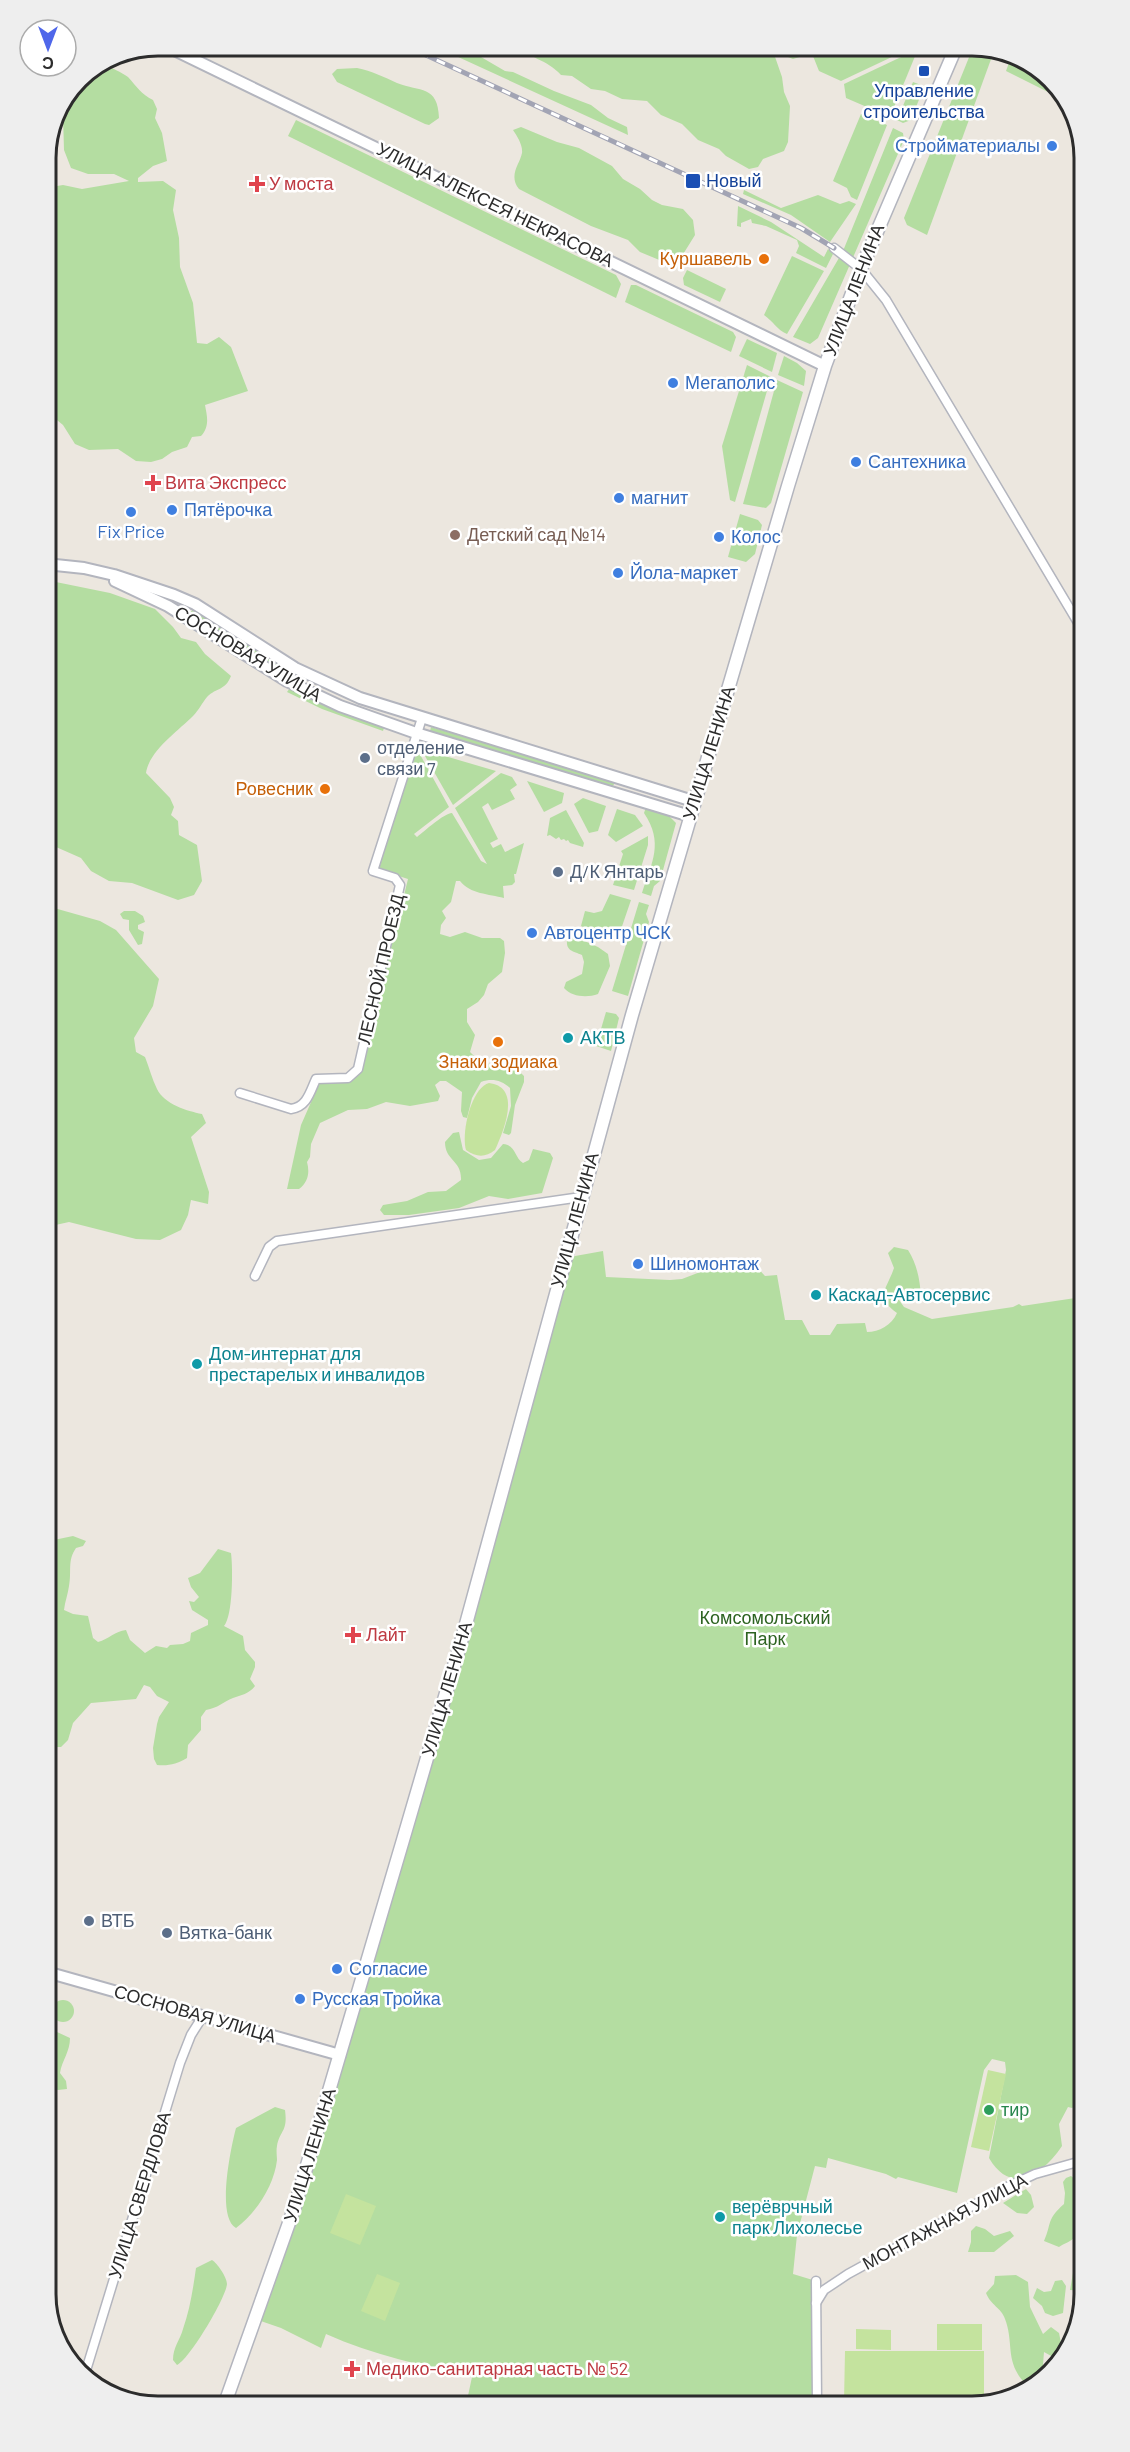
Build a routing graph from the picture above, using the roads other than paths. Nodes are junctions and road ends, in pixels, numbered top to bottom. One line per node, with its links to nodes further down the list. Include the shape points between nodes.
1 (187, 56): 5 (street, УЛИЦА АЛЕКСЕЯ НЕКРАСОВА)
2 (952, 56): 4 (main road, УЛИЦА ЛЕНИНА)
3 (834, 248): 4 (street)
4 (861, 269): 5 (main road, УЛИЦА ЛЕНИНА); 8 (street, via 894,314)
5 (825, 366): 11 (main road, УЛИЦА ЛЕНИНА)
6 (56, 565): 7 (street, СОСНОВАЯ УЛИЦА)
7 (84, 568): 9 (street, СОСНОВАЯ УЛИЦА, via 151,586 195,604 320,681); 10 (street, СОСНОВАЯ УЛИЦА, via 168,606 314,695)
8 (1075, 618)
9 (422, 717): 10 (street, ЛЕСНОЙ ПРОЕЗД); 11 (street, СОСНОВАЯ УЛИЦА)
10 (416, 733): 12 (street, СОСНОВАЯ УЛИЦА); 13 (street, ЛЕСНОЙ ПРОЕЗД, via 373,871 395,878 400,885 358,1069 348,1078 316,1080 299,1108)
11 (693, 801): 12 (main road, УЛИЦА ЛЕНИНА)
12 (690, 816): 14 (main road, УЛИЦА ЛЕНИНА)
13 (240, 1093)
14 (581, 1197): 15 (street, via 277,1241 269,1247); 18 (main road, УЛИЦА ЛЕНИНА, via 466,1624)
15 (255, 1276)
16 (56, 1975): 17 (street, СОСНОВАЯ УЛИЦА)
17 (203, 2016): 18 (street, СОСНОВАЯ УЛИЦА); 22 (street, УЛИЦА СВЕРДЛОВА, via 180,2063)
18 (339, 2055): 23 (main road, УЛИЦА ЛЕНИНА, via 291,2217)
19 (1075, 2163): 21 (street, МОНТАЖНАЯ УЛИЦА, via 1035,2174 1005,2188 848,2274 824,2290)
20 (816, 2281): 21 (street)
21 (816, 2302): 24 (street)
22 (87, 2368)
23 (228, 2396)
24 (817, 2396)

